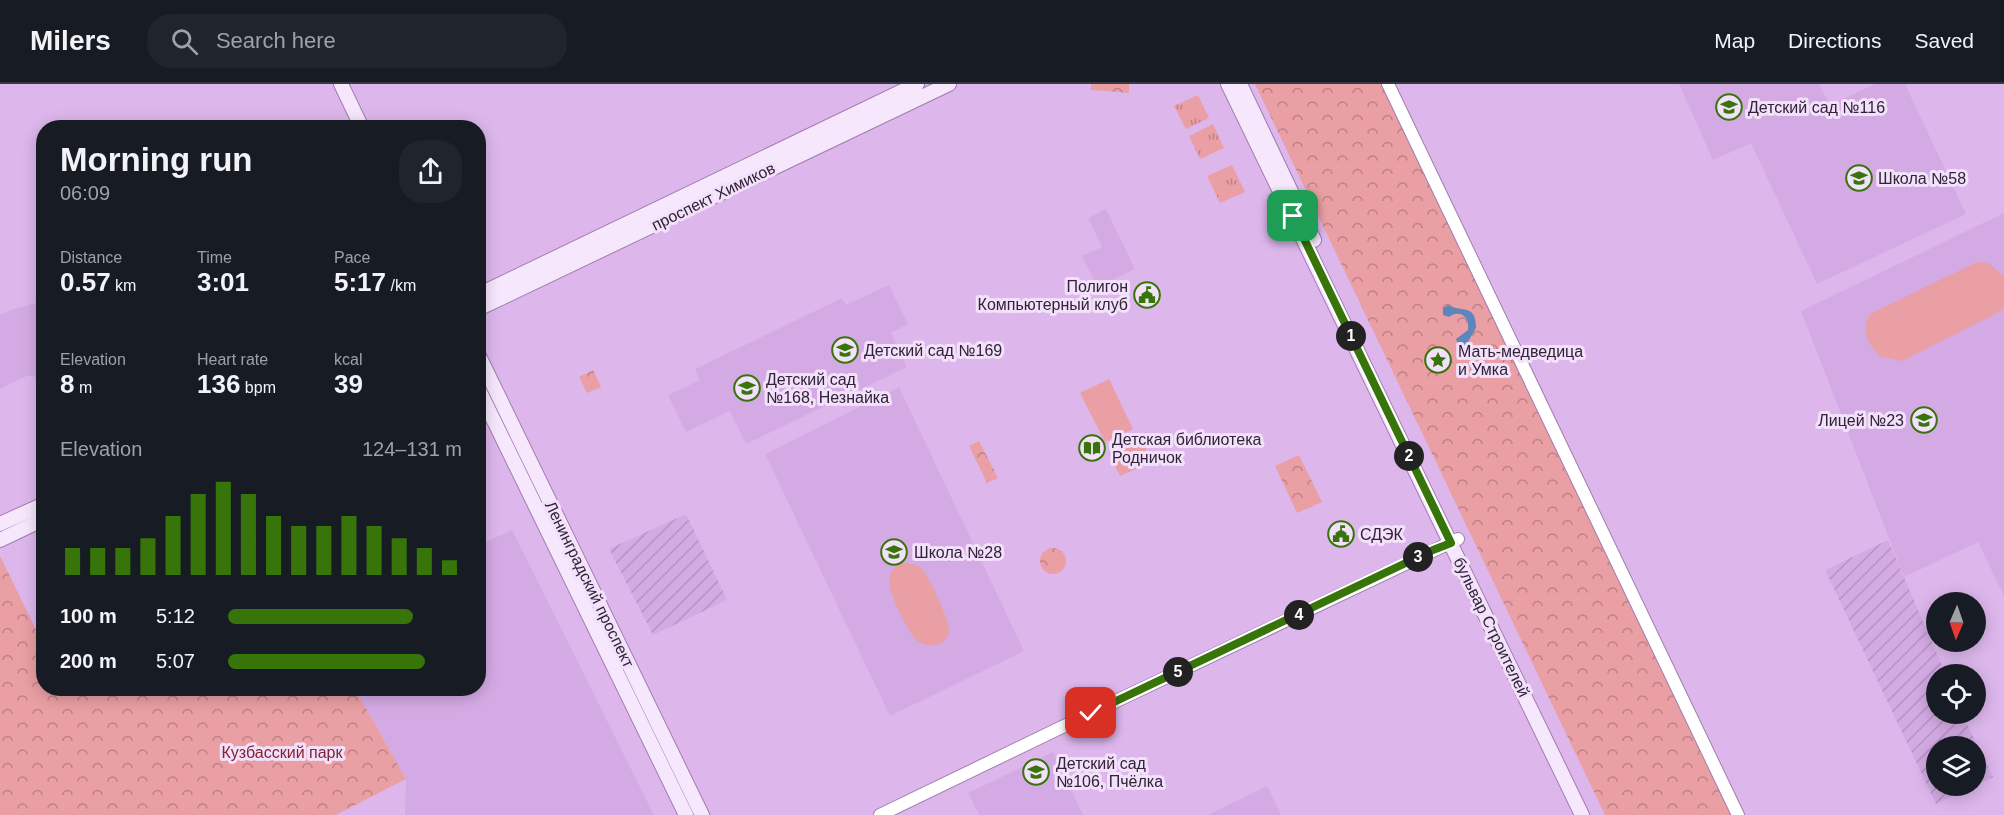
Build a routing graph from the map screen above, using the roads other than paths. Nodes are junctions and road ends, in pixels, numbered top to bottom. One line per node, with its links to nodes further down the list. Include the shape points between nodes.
1 (340, 84): 7 (main road)
2 (917, 84): 8 (main road, проспект Химиков)
3 (949, 84): 9 (main road, проспект Химиков)
4 (1228, 84): 16 (main road, бульвар Строителей)
5 (1240, 84): 16 (main road, бульвар Строителей)
6 (1388, 84): 22 (street)
7 (358, 120)
8 (486, 291)
9 (486, 305)
10 (486, 370): 18 (main road, Ленинградский проспект)
11 (486, 404): 17 (main road, Ленинградский проспект)
12 (36, 508): 14 (main road)
13 (36, 523): 15 (main road)
14 (0, 524)
15 (0, 540)
16 (1455, 541): 19 (street); 20 (main road, бульвар Строителей); 21 (main road, бульвар Строителей)
17 (686, 815)
18 (702, 815)
19 (880, 815)
20 (1582, 815)
21 (1591, 815)
22 (1738, 815)

